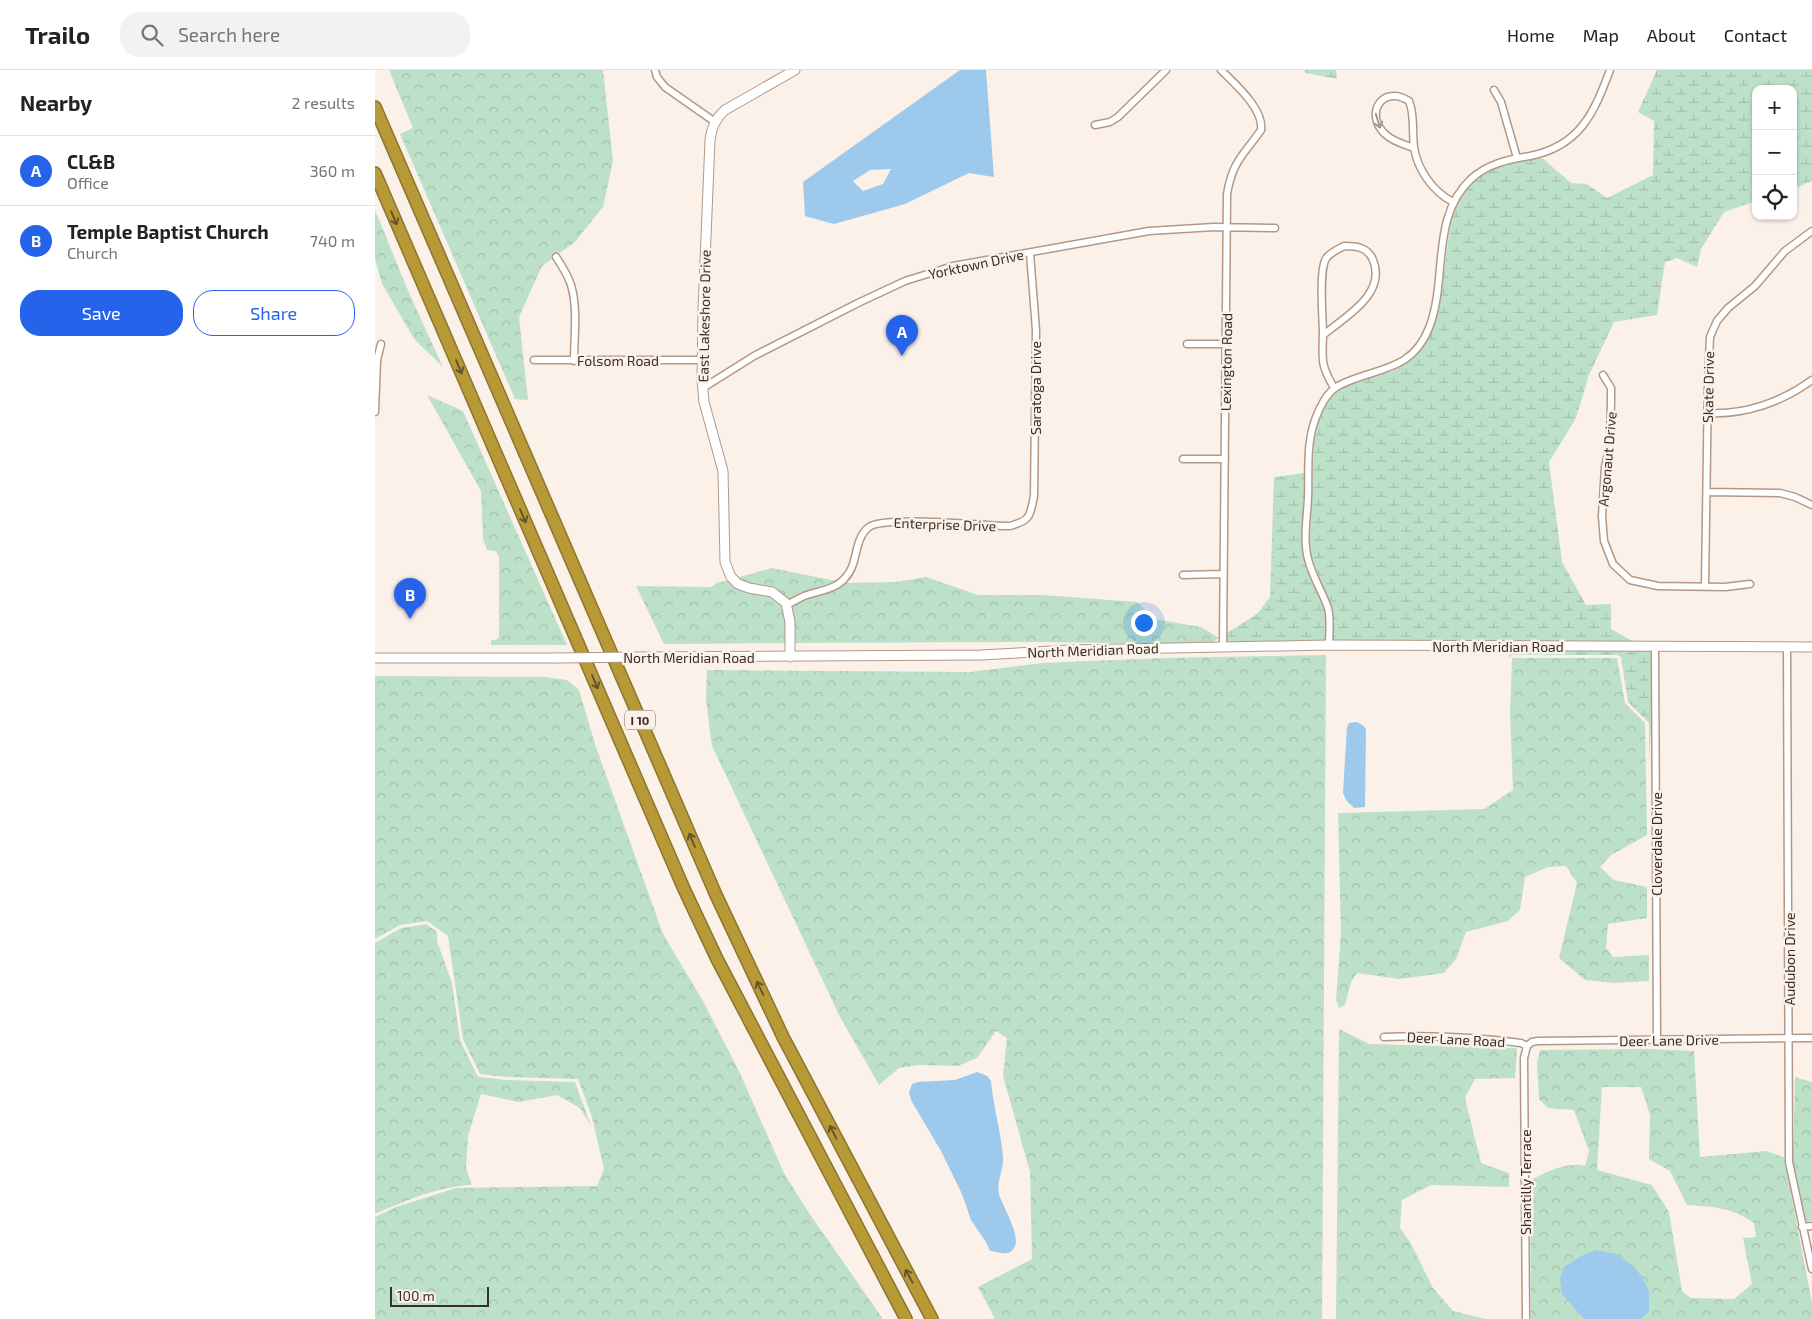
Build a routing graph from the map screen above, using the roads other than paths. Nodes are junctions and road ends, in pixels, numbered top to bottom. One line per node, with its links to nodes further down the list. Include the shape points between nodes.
1 (655, 70): 8 (street, via 665,87)
2 (795, 70): 8 (main road, via 725,110)
3 (1166, 70): 9 (street, via 1118,117)
4 (1221, 70): 14 (street, Lexington Road, via 1244,94 1259,114 1262,124 1233,169 1227,194)
5 (1610, 70): 11 (street, via 1598,102 1578,132 1555,148)
6 (1494, 90): 11 (street, via 1501,102)
7 (375, 107): 58 (highway, I 10, one-way to 7, via 783,1037 716,895)
8 (715, 122): 25 (main road, East Lakeshore Drive, via 710,140)
9 (1095, 125)
10 (1414, 148): 10 (street, one-way to 10, via 1409,101 1397,96 1386,97 1376,108 1380,129 1387,136); 13 (street, via 1425,177 1441,196)
11 (1517, 158): 13 (street, via 1484,170 1466,184)
12 (375, 173): 57 (highway, I 10, one-way to 57, via 700,924)
13 (1453, 202): 29 (street, via 1433,318 1425,339 1413,354 1392,368)
14 (1227, 228): 15 (street, Yorktown Drive); 17 (street, Yorktown Drive, via 1149,231); 22 (street, Lexington Road)
15 (1275, 228)
16 (1812, 231): 31 (street, Skate Drive, via 1785,252 1717,321 1709,345)
17 (1030, 253): 28 (street, Yorktown Drive, via 970,262 905,281 754,356); 36 (street, Saratoga Drive, via 1035,330 1034,496 1030,514)
18 (556, 257): 24 (street, via 569,280 574,302)
19 (1323, 335): 19 (street, via 1322,270 1326,258 1344,246 1363,248 1375,267 1372,293); 29 (street, via 1324,370)
20 (381, 344): 30 (street, via 377,360)
21 (1187, 344): 22 (street)
22 (1226, 344): 33 (street, Lexington Road)
23 (534, 360): 24 (street, Folsom Road)
24 (574, 360): 25 (street, Folsom Road)
25 (701, 360): 28 (main road, East Lakeshore Drive)
26 (1603, 375): 40 (street, Argonaut Drive, via 1611,388 1611,401 1602,516 1604,541 1613,564 1630,580 1659,586)
27 (1812, 380): 31 (street, via 1764,405 1731,413)
28 (703, 388): 41 (main road, East Lakeshore Drive, via 723,471 728,571 738,584 772,592)
29 (1334, 388): 42 (street, via 1314,421 1310,443 1306,540 1307,558 1328,609)
30 (375, 412)
31 (1708, 413): 34 (street, Skate Drive)
32 (1183, 459): 33 (street)
33 (1225, 459): 37 (street, Lexington Road)
34 (1707, 492): 35 (street, via 1780,493); 40 (street, Skate Drive)
35 (1812, 505)
36 (1024, 522): 41 (street, Enterprise Drive, via 1010,526 909,522 873,525 860,538 854,562 845,579)
37 (1223, 574): 38 (street); 43 (street, Lexington Road)
38 (1183, 575)
39 (1750, 584): 40 (street, Argonaut Drive)
40 (1705, 586)
41 (787, 605): 47 (main road)
42 (1329, 645): 43 (main road, North Meridian Road); 44 (main road, North Meridian Road)
43 (1223, 646): 47 (main road, North Meridian Road, via 981,655)
44 (1655, 647): 45 (main road, North Meridian Road); 52 (street, Cloverdale Drive)
45 (1787, 647): 46 (main road, North Meridian Road); 50 (street, Audubon Drive)
46 (1812, 647)
47 (790, 657): 48 (main road, North Meridian Road, bridge)
48 (375, 658)
49 (1384, 1037): 53 (street, Deer Lane Road, via 1477,1038)
50 (1789, 1038): 51 (street, Deer Lane Drive); 52 (street, Deer Lane Drive); 54 (street, Audubon Drive, via 1789,1162)
51 (1812, 1038)
52 (1657, 1040): 53 (street, Deer Lane Drive, via 1538,1041)
53 (1527, 1046): 59 (street, Shantilly Terrace, via 1524,1058)
54 (1802, 1226): 55 (street); 56 (street, Audubon Drive)
55 (1812, 1226)
56 (1812, 1269)
57 (906, 1319)
58 (932, 1319)
59 (1525, 1319)

